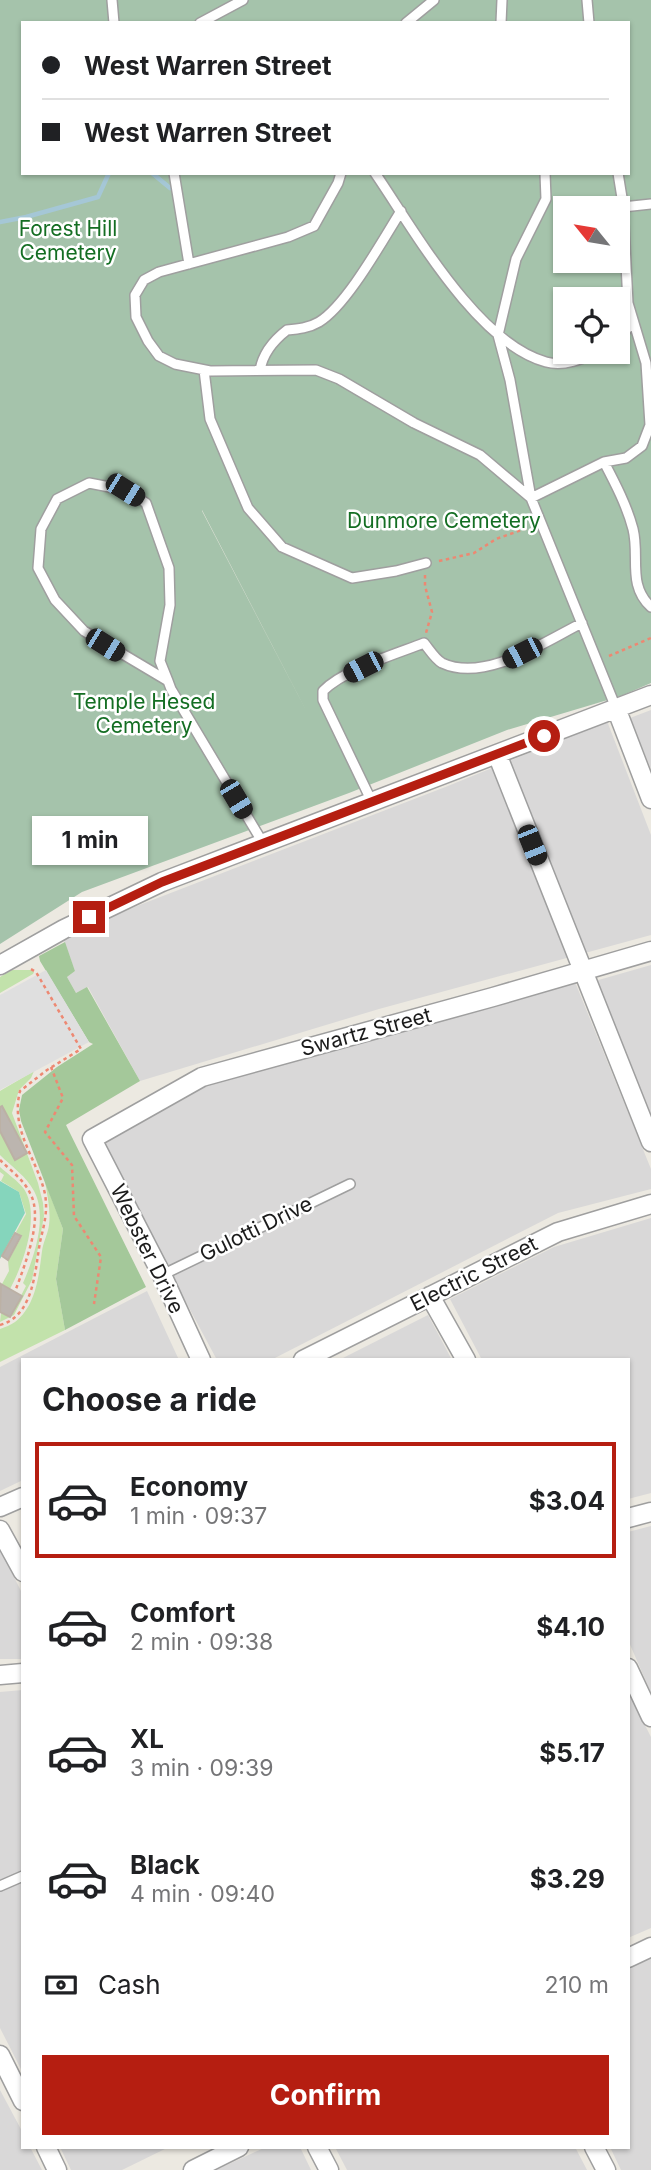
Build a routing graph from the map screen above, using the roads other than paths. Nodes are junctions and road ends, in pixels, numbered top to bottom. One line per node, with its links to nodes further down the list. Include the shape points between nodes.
1 (112, 0): 7 (lane)
2 (243, 0): 6 (lane)
3 (434, 0): 9 (lane)
4 (502, 0): 10 (lane)
5 (587, 0): 11 (lane)
6 (231, 3): 8 (lane)
7 (114, 21)
8 (203, 21)
9 (408, 21)
10 (501, 21)
11 (589, 21)
12 (174, 175): 21 (lane)
13 (340, 175): 21 (lane, via 314,226)
14 (375, 175): 20 (lane)
15 (545, 175): 25 (lane, via 546,199 516,260)
16 (618, 175): 17 (lane)
17 (621, 196)
18 (651, 205): 19 (lane)
19 (630, 206)
20 (401, 211): 25 (lane, via 458,292); 28 (lane, via 332,312 305,328 287,330 268,349)
21 (189, 264): 27 (lane, via 144,279 135,295 136,317 159,356)
22 (626, 273): 23 (lane)
23 (633, 320): 24 (lane); 29 (lane)
24 (630, 324)
25 (498, 335): 26 (lane); 31 (lane)
26 (553, 363)
27 (204, 370): 28 (lane); 32 (lane, via 210,419 247,508 282,547 352,578)
28 (260, 370): 31 (lane, via 316,370 339,379 480,455)
29 (649, 370): 30 (lane, via 650,425 642,446 626,458)
30 (604, 462): 31 (lane); 33 (lane, via 633,529 636,584)
31 (531, 498): 34 (lane)
32 (426, 563)
33 (651, 607)
34 (582, 623): 37 (lane); 40 (lane, via 502,663 456,668 439,661 424,643 328,685 323,700)
35 (168, 681): 35 (lane, via 160,661 170,604 169,568 146,503 125,490 89,483 57,499 41,529 38,568 55,600 84,631); 41 (lane)
36 (651, 695): 37 (street)
37 (616, 708): 38 (street); 39 (street)
38 (497, 754): 40 (street); 44 (street)
39 (651, 799)
40 (372, 802): 41 (street)
41 (263, 843): 43 (street, via 162,882)
42 (651, 951): 44 (street, Swartz Street)
43 (0, 965)
44 (582, 971): 45 (street, Swartz Street, via 202,1077); 46 (street)
45 (93, 1139): 49 (street, Webster Drive)
46 (651, 1142)
47 (350, 1184): 49 (lane, Gulotti Drive)
48 (651, 1204): 50 (street, Electric Street, via 558,1232)
49 (162, 1275): 51 (street, Webster Drive)
50 (430, 1296): 52 (street, Electric Street); 53 (street)
51 (200, 1358)
52 (307, 1358)
53 (465, 1358)
54 (21, 1498): 55 (street)
55 (0, 1507)
56 (651, 1512): 57 (street)
57 (630, 1517)
58 (0, 1530): 59 (street)
59 (18, 1554)
60 (630, 1672): 63 (street)
61 (21, 1673): 62 (street)
62 (0, 1675)
63 (651, 1717)
64 (21, 1877): 65 (lane)
65 (0, 1886)
66 (651, 1947): 67 (street)
67 (630, 1957)
68 (0, 2055): 69 (street)
69 (21, 2097)
70 (47, 2149): 74 (street)
71 (235, 2149): 75 (street)
72 (318, 2149): 76 (street)
73 (595, 2149): 77 (street)
74 (57, 2170)
75 (193, 2170)
76 (329, 2170)
77 (606, 2170)

